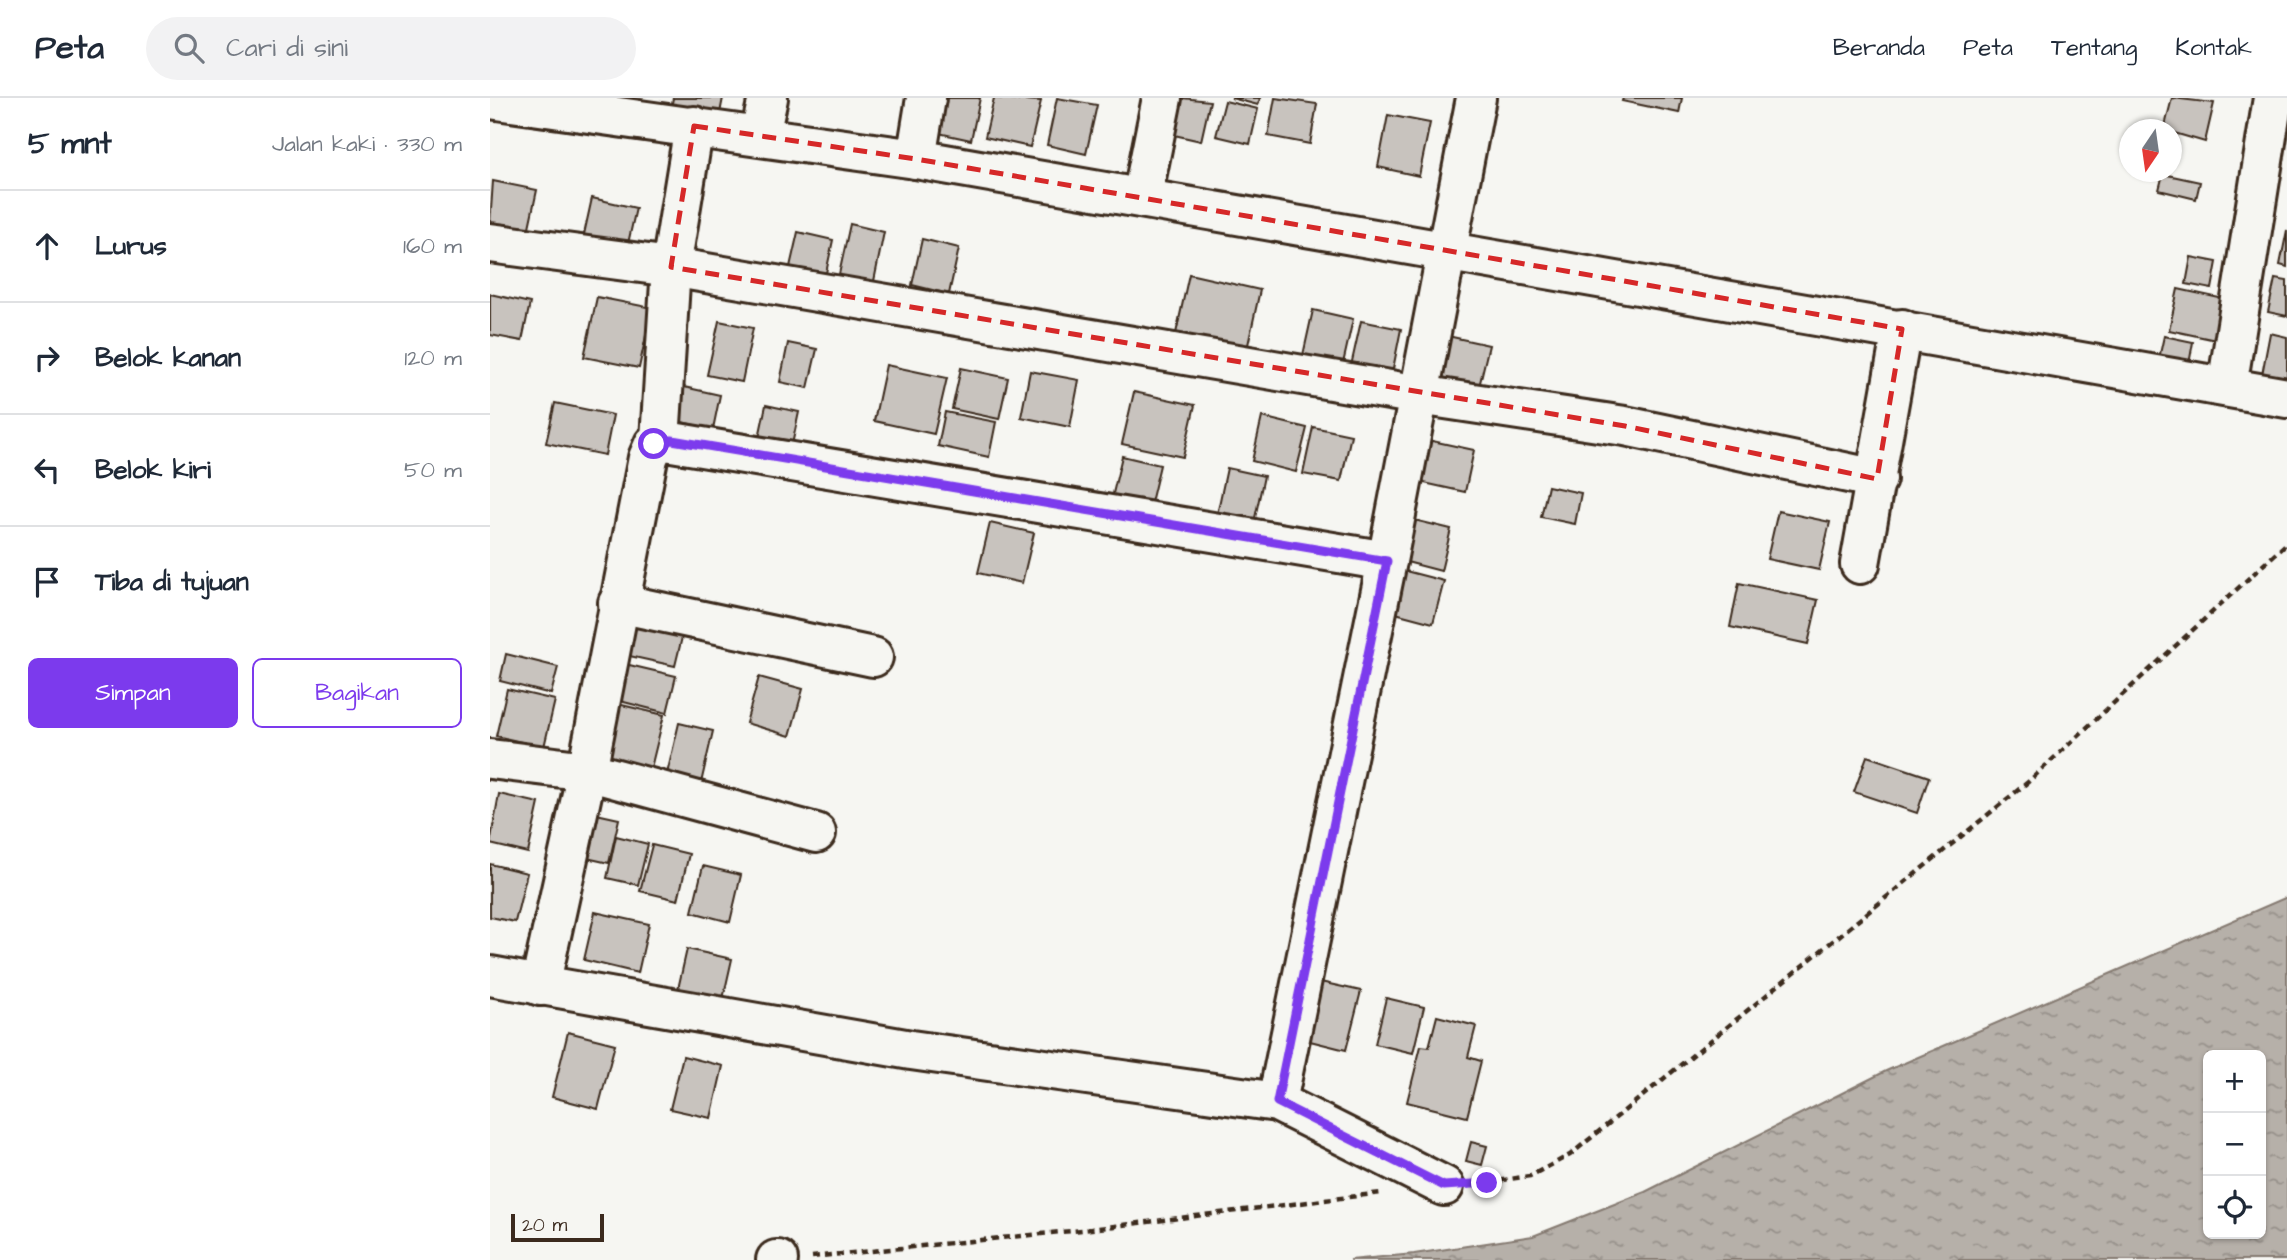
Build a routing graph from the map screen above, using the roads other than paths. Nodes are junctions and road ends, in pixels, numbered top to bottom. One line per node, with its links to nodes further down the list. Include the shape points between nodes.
1 (768, 98): 8 (street)
2 (926, 98): 9 (street)
3 (1161, 98): 10 (street)
4 (1476, 98): 12 (street)
5 (2273, 98): 15 (street)
6 (490, 99): 7 (street)
7 (694, 126): 8 (street); 13 (street)
8 (760, 135): 9 (street)
9 (916, 159): 10 (street)
10 (1142, 198): 12 (street)
11 (490, 243): 13 (street)
12 (1448, 249): 14 (street); 16 (street)
13 (671, 267): 16 (street); 18 (street)
14 (1902, 329): 15 (street); 19 (street)
15 (2227, 387): 17 (street)
16 (1419, 395): 19 (street, via 1625,426); 20 (street)
17 (2287, 398)
18 (660, 440): 20 (street); 22 (street, via 650,450)
19 (1877, 479): 21 (street)
20 (1387, 561): 29 (street)
21 (1860, 564)
22 (618, 603): 23 (street); 25 (street)
23 (873, 657)
24 (490, 759): 25 (street)
25 (587, 771): 26 (street); 28 (street)
26 (816, 833)
27 (490, 976): 28 (street)
28 (540, 986): 29 (street, via 911,1049)
29 (1277, 1102): 30 (street)
30 (1444, 1186)

